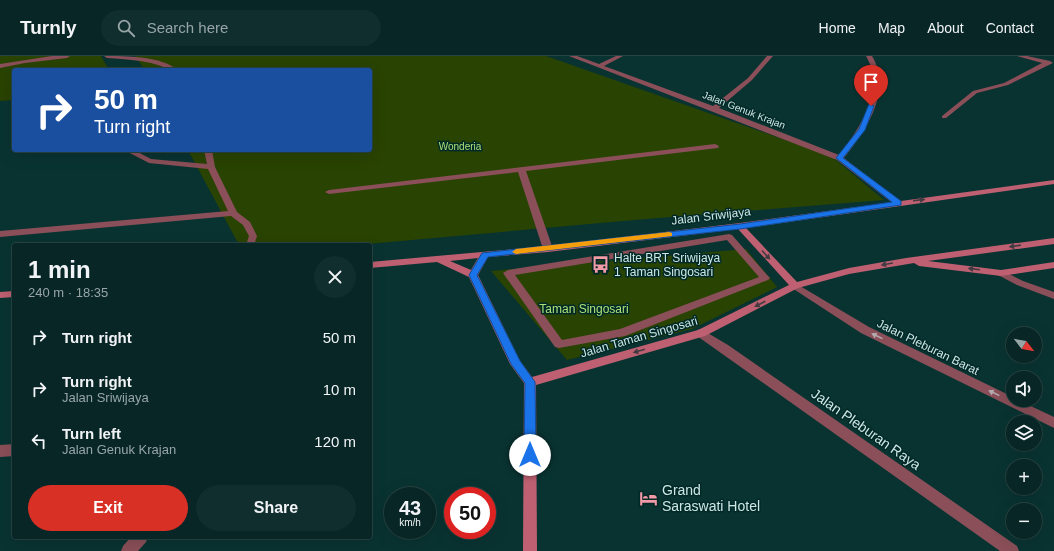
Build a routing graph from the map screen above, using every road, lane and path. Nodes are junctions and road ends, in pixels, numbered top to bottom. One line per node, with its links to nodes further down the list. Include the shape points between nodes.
1 (67, 56): 10 (street)
2 (107, 56): 8 (street)
3 (572, 56): 11 (street, Jalan Genuk Krajan)
4 (620, 56): 11 (street)
5 (770, 56): 13 (street, via 750,78)
6 (869, 56): 18 (street, via 875,67 878,85 876,94 862,130)
7 (1020, 56): 9 (street)
8 (133, 57): 12 (street, via 165,64)
9 (1051, 63): 14 (street, via 1006,84 975,92)
10 (0, 66)
11 (600, 66): 13 (street, Jalan Genuk Krajan)
12 (172, 68)
13 (714, 108): 18 (street, Jalan Genuk Krajan)
14 (944, 117)
15 (715, 146): 20 (street)
16 (132, 152): 19 (street, via 149,161)
17 (208, 152): 19 (street)
18 (840, 158): 23 (street, Jalan Genuk Krajan)
19 (211, 167): 24 (street)
20 (521, 169): 22 (street); 29 (street)
21 (1054, 182): 23 (main road, Jalan Sriwijaya, one-way to 21)
22 (329, 192)
23 (898, 203): 25 (main road, Jalan Sriwijaya)
24 (233, 213): 26 (street); 27 (street, via 247,224)
25 (740, 226): 29 (main road, Jalan Sriwijaya); 37 (main road, one-way to 37)
26 (0, 234)
27 (251, 241)
28 (1054, 241): 32 (main road, one-way to 32)
29 (548, 249): 30 (main road, Jalan Sriwijaya)
30 (485, 254): 31 (main road, Jalan Sriwijaya); 36 (main road)
31 (435, 259): 34 (main road, Jalan Sriwijaya); 36 (main road)
32 (906, 261): 35 (main road, one-way to 32); 37 (main road, one-way to 37, via 849,271)
33 (1054, 265): 35 (main road)
34 (372, 266)
35 (1001, 273): 40 (street)
36 (473, 275): 43 (main road, via 516,364)
37 (795, 286): 41 (main road, Jalan Taman Singosari, one-way to 41); 44 (street, Jalan Pleburan Barat, one-way to 37, via 865,330)
38 (12, 294): 39 (main road)
39 (0, 295)
40 (1054, 296)
41 (701, 333): 43 (main road, Jalan Taman Singosari, one-way to 43); 50 (street, Jalan Pleburan Raya)
42 (559, 344): 42 (street, Jalan Taman Singosari, via 621,333 765,278 729,237 508,273)
43 (530, 382): 49 (main road)
44 (1054, 423)
45 (12, 450): 46 (street)
46 (0, 451)
47 (139, 539): 48 (street)
48 (128, 551)
49 (530, 551)
50 (1012, 551)

